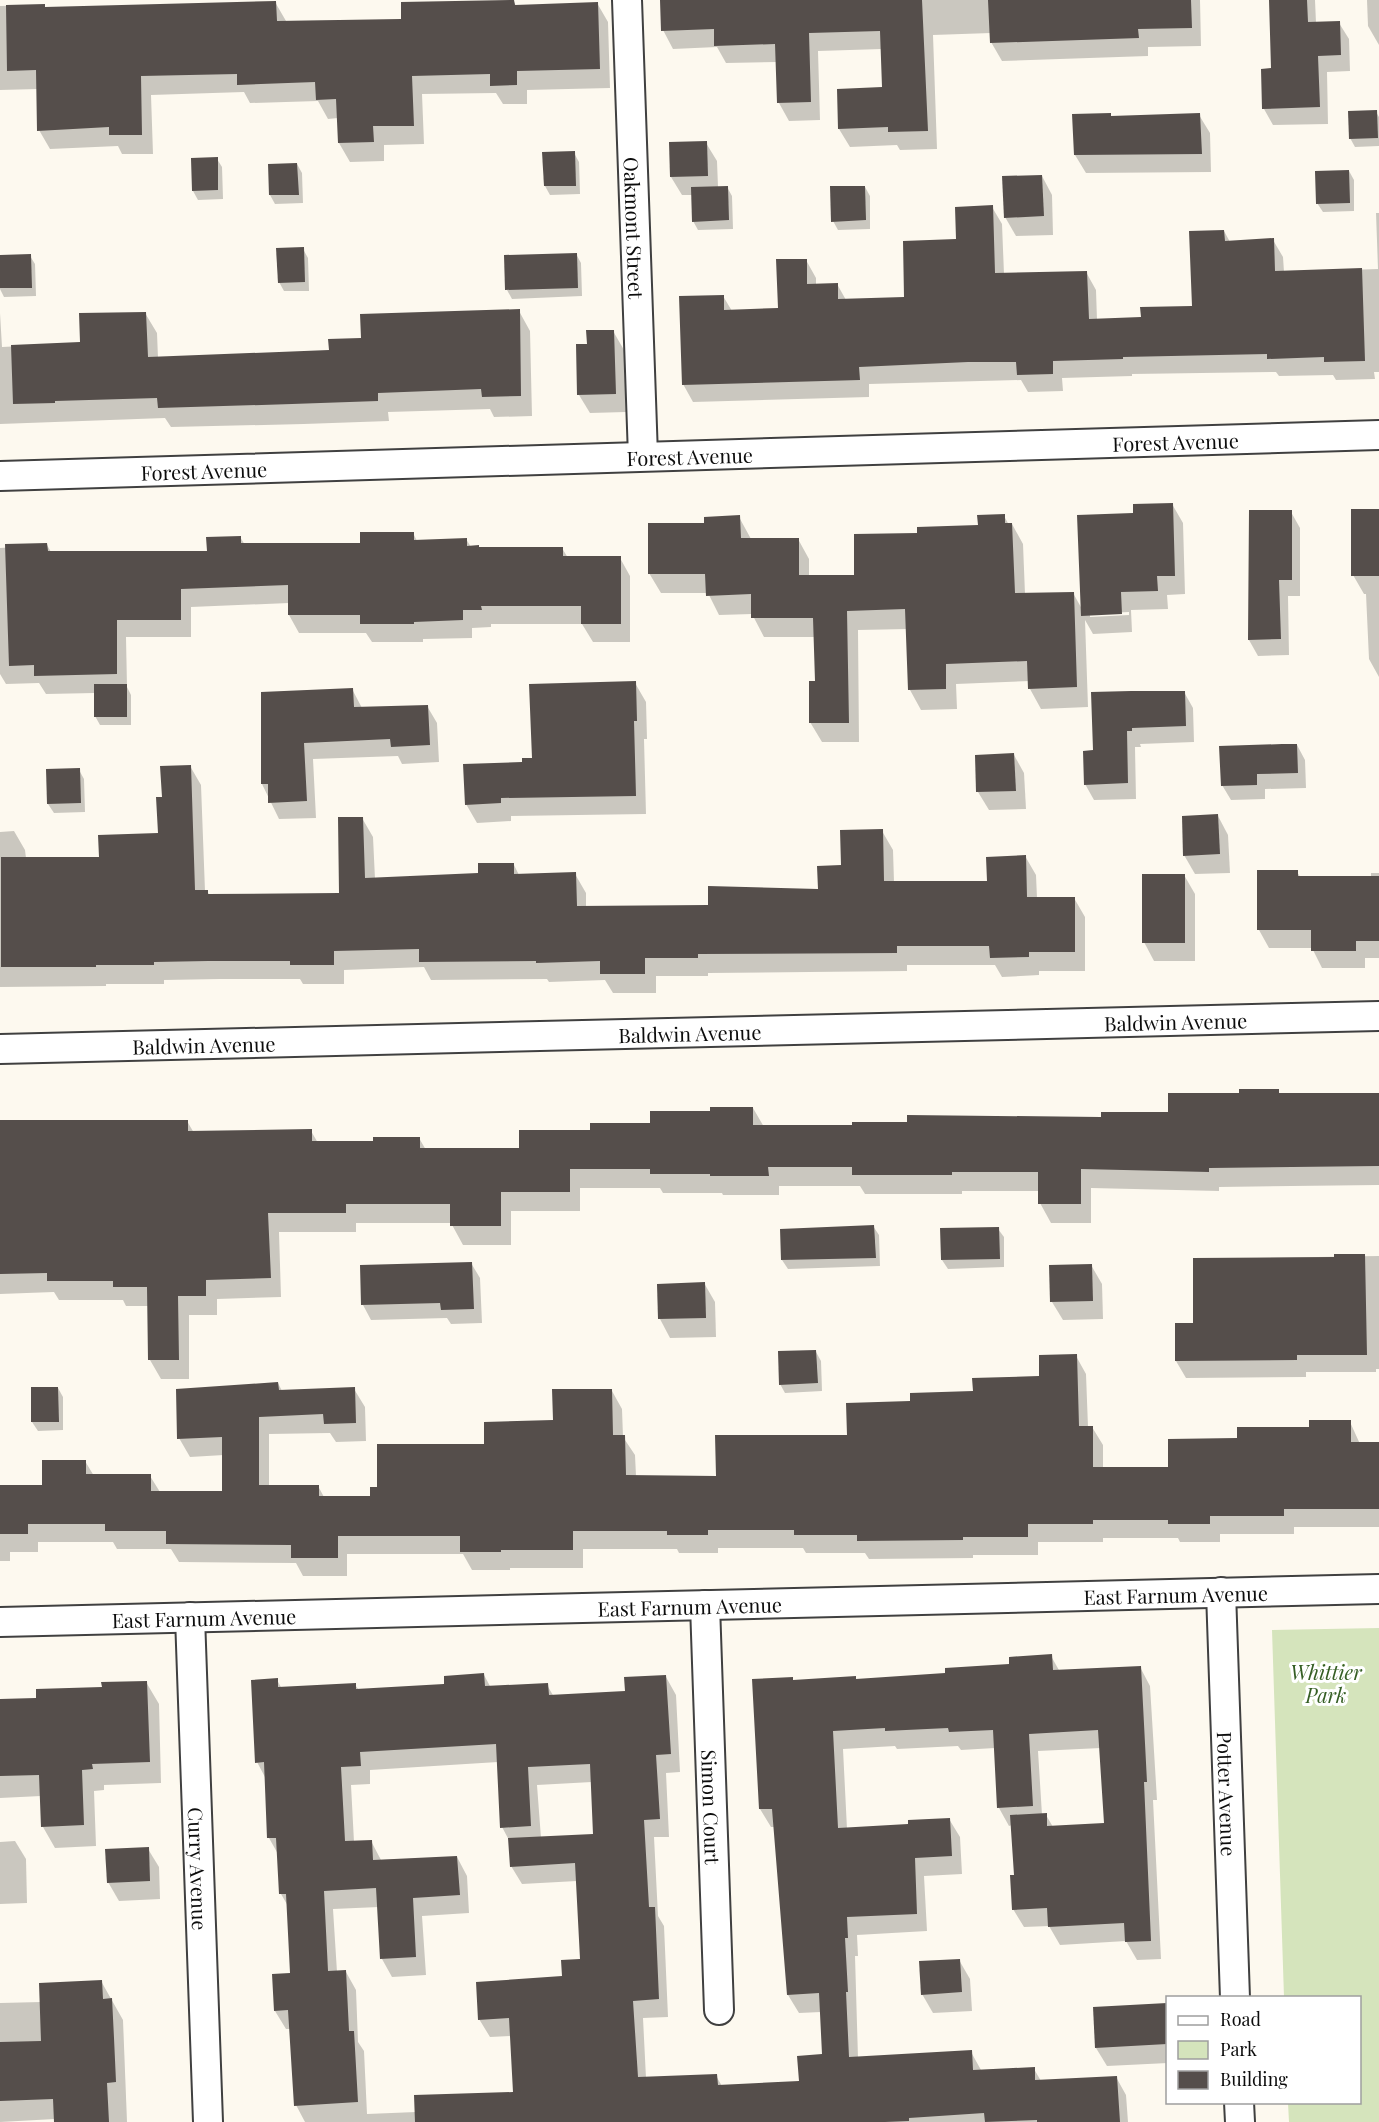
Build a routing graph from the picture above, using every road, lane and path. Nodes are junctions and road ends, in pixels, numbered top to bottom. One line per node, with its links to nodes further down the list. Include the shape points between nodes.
1 (627, 0): 3 (street, Oakmont Street)
2 (1379, 435): 3 (street, Forest Avenue)
3 (643, 456): 4 (street, Forest Avenue)
4 (0, 476)
5 (1379, 1017): 6 (street, Baldwin Avenue)
6 (0, 1049)
7 (1379, 1588): 8 (street, East Farnum Avenue)
8 (1221, 1592): 9 (street, East Farnum Avenue); 12 (street, Potter Avenue)
9 (705, 1605): 10 (street, East Farnum Avenue); 13 (street, Simon Court)
10 (190, 1617): 11 (street, East Farnum Avenue); 15 (street, Curry Avenue)
11 (0, 1622)
12 (1235, 1996)
13 (719, 2010)
14 (1239, 2104): 16 (street)
15 (208, 2122)
16 (1240, 2122)

